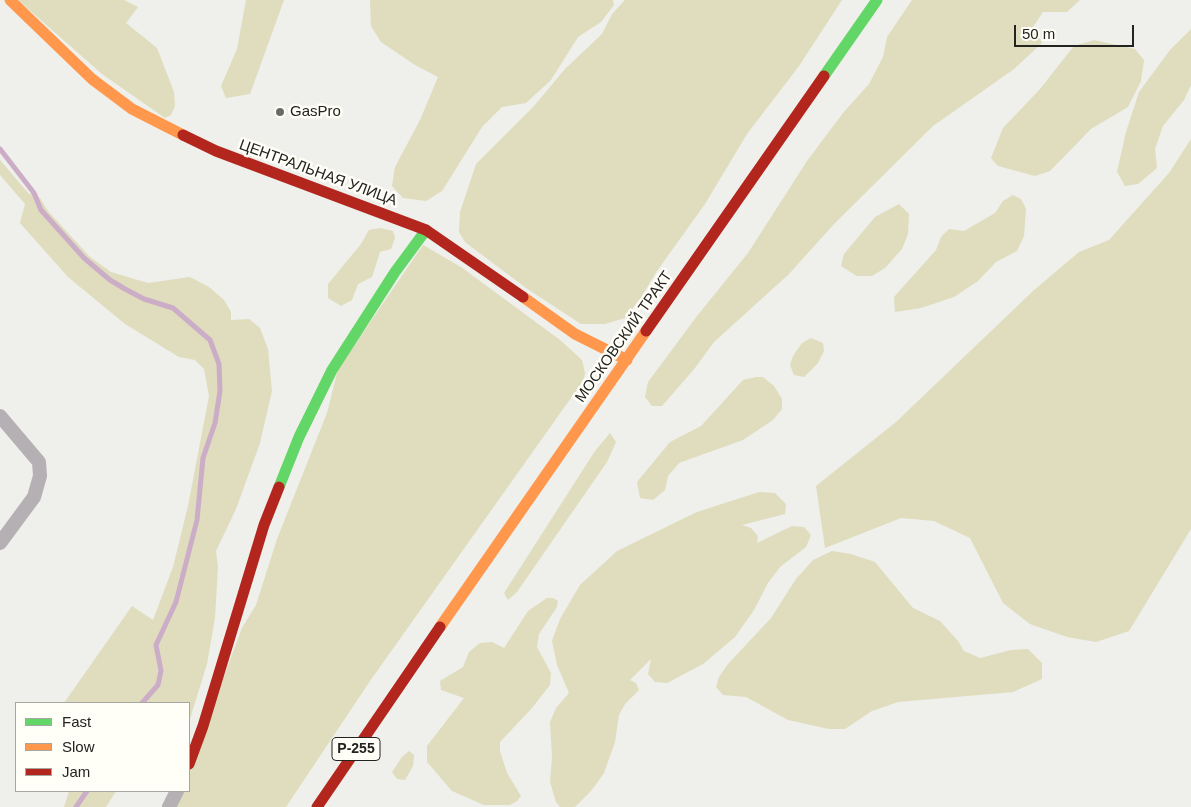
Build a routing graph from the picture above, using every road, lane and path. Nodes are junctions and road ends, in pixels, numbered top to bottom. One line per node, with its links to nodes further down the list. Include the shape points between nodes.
1 (10, 0): 3 (main road, ЦЕНТРАЛЬНАЯ УЛИЦА, via 92,79 132,108 216,151)
2 (877, 0): 4 (main road, МОСКОВСКИЙ ТРАКТ)
3 (426, 230): 4 (main road, ЦЕНТРАЛЬНАЯ УЛИЦА, via 575,334); 7 (main road, via 332,370 299,437 264,525)
4 (627, 360): 10 (main road, МОСКОВСКИЙ ТРАКТ / Р-255)
5 (0, 416): 6 (street, via 39,462 40,476 34,497)
6 (0, 543)
7 (190, 761)
8 (176, 792): 9 (street)
9 (169, 807)
10 (317, 807)

